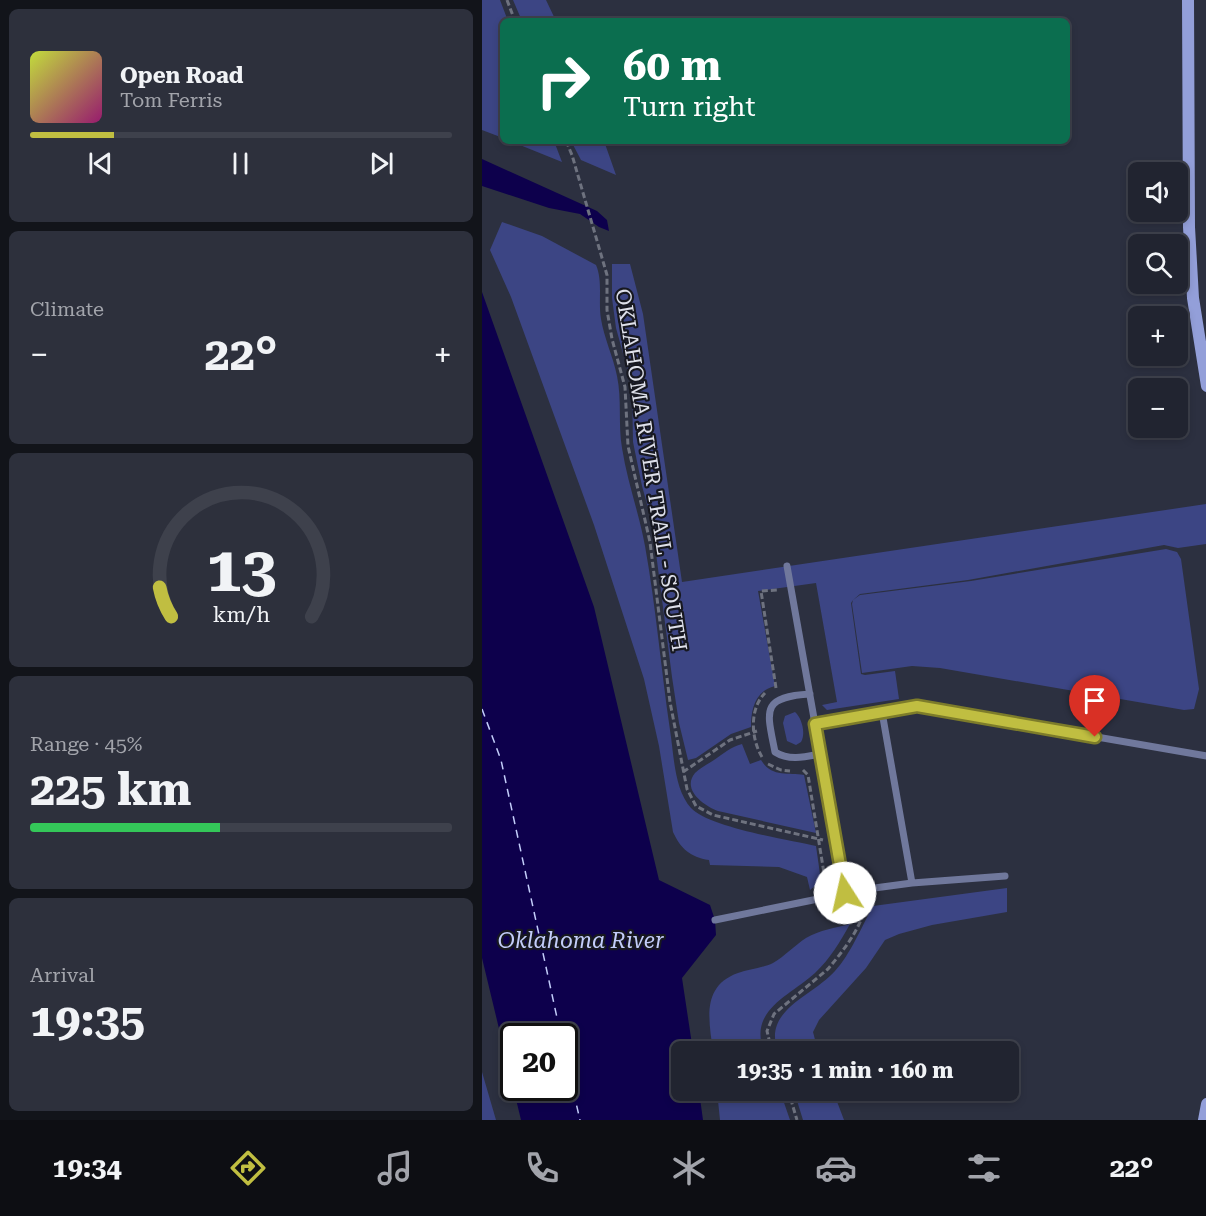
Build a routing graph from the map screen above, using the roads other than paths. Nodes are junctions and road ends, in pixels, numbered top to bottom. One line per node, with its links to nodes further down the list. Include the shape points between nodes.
1 (1188, 0): 2 (main road, via 1189,226 1193,298)
2 (1206, 386)
3 (787, 566): 4 (lane)
4 (810, 694): 6 (lane); 7 (lane, via 782,698 774,703 768,718 775,752 790,758)
5 (882, 712): 6 (lane); 8 (lane, via 917,706); 10 (lane)
6 (815, 724): 7 (lane)
7 (820, 754): 11 (lane)
8 (1206, 756)
9 (1005, 876): 10 (lane)
10 (912, 883): 11 (lane)
11 (845, 893): 12 (lane)
12 (715, 920)
13 (1206, 1104): 14 (main road)
14 (1204, 1120)

